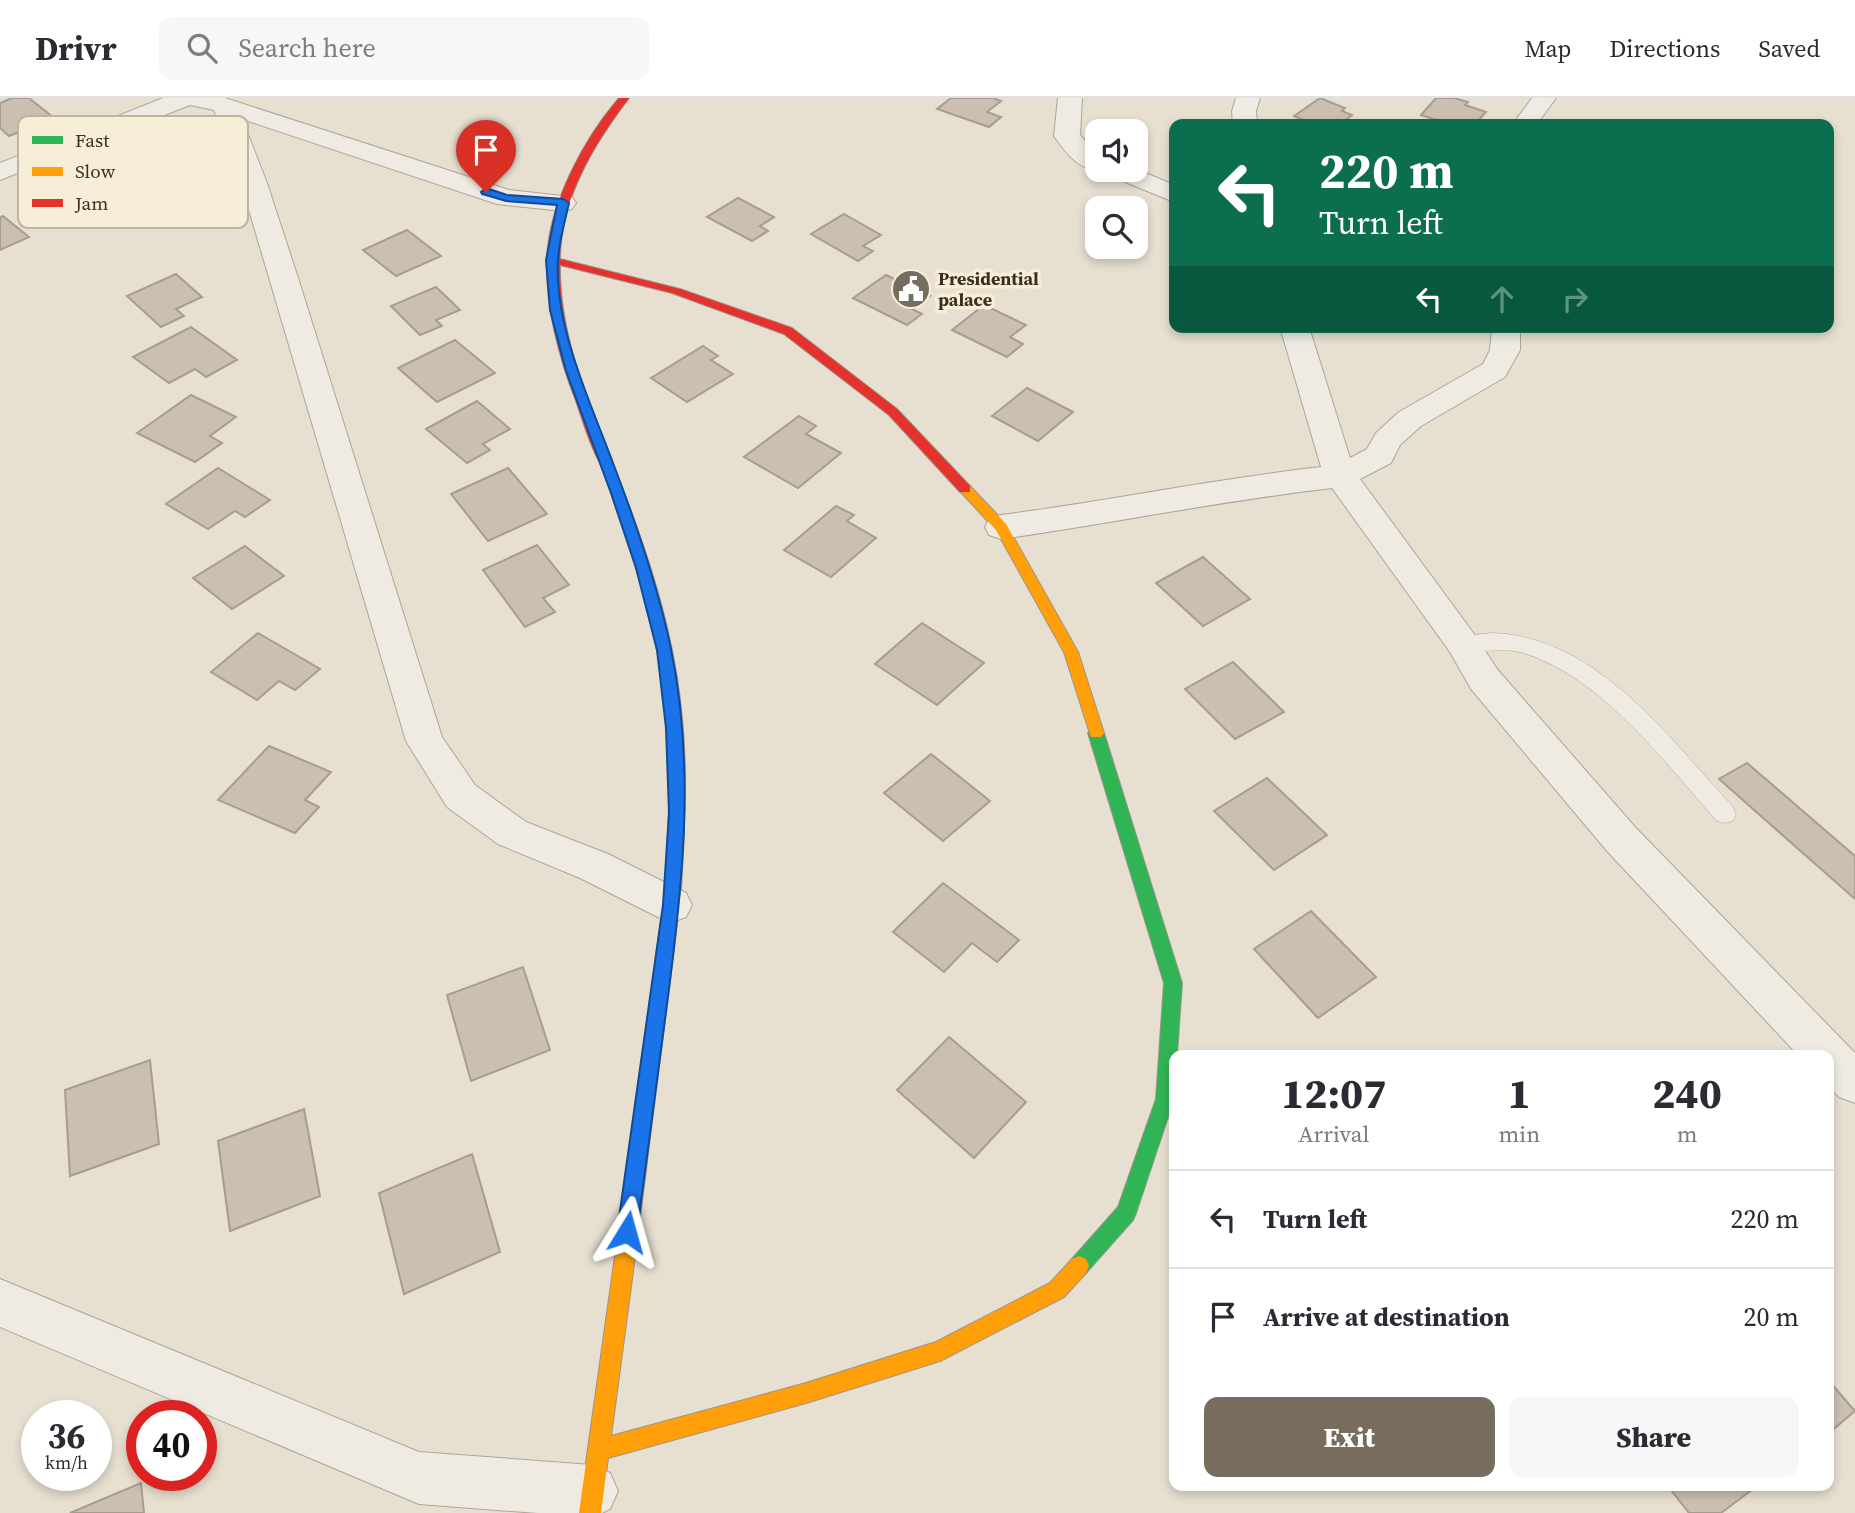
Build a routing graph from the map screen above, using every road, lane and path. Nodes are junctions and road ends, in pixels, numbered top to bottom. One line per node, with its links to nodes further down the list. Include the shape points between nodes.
1 (185, 98): 8 (street)
2 (192, 98): 7 (street)
3 (624, 98): 18 (street, via 583,156)
4 (1070, 98): 12 (street, via 1067,136)
5 (1248, 98): 10 (street)
6 (1544, 98): 11 (street)
7 (224, 105): 9 (street); 18 (street, via 506,198)
8 (138, 116)
9 (228, 116)
10 (1245, 119)
11 (1529, 119)
12 (1085, 156)
13 (18, 164): 15 (street)
14 (248, 167): 26 (street, via 425,741 461,796 512,833 594,866)
15 (0, 172)
16 (1146, 182): 17 (street)
17 (1169, 192)
18 (563, 203): 19 (street)
19 (552, 260): 23 (street, via 676,290 788,331 892,412); 26 (street, via 556,310 572,371 643,568 664,650 674,728 677,813)
20 (1296, 333): 22 (street)
21 (1506, 333): 22 (street, via 1505,350 1494,370 1410,419 1387,440 1380,456)
22 (1340, 476): 23 (street); 24 (street)
23 (1001, 527): 31 (street, via 1071,652 1173,983 1165,1099 1126,1213 1057,1290 940,1351 806,1393)
24 (1462, 643): 25 (lane, via 1522,644 1584,673 1616,699); 27 (street, via 1485,679 1621,838)
25 (1725, 814)
26 (672, 905): 31 (street)
27 (1820, 1050)
28 (1834, 1063): 29 (street)
29 (1855, 1082)
30 (0, 1303): 31 (street, via 419,1478)
31 (593, 1485)

